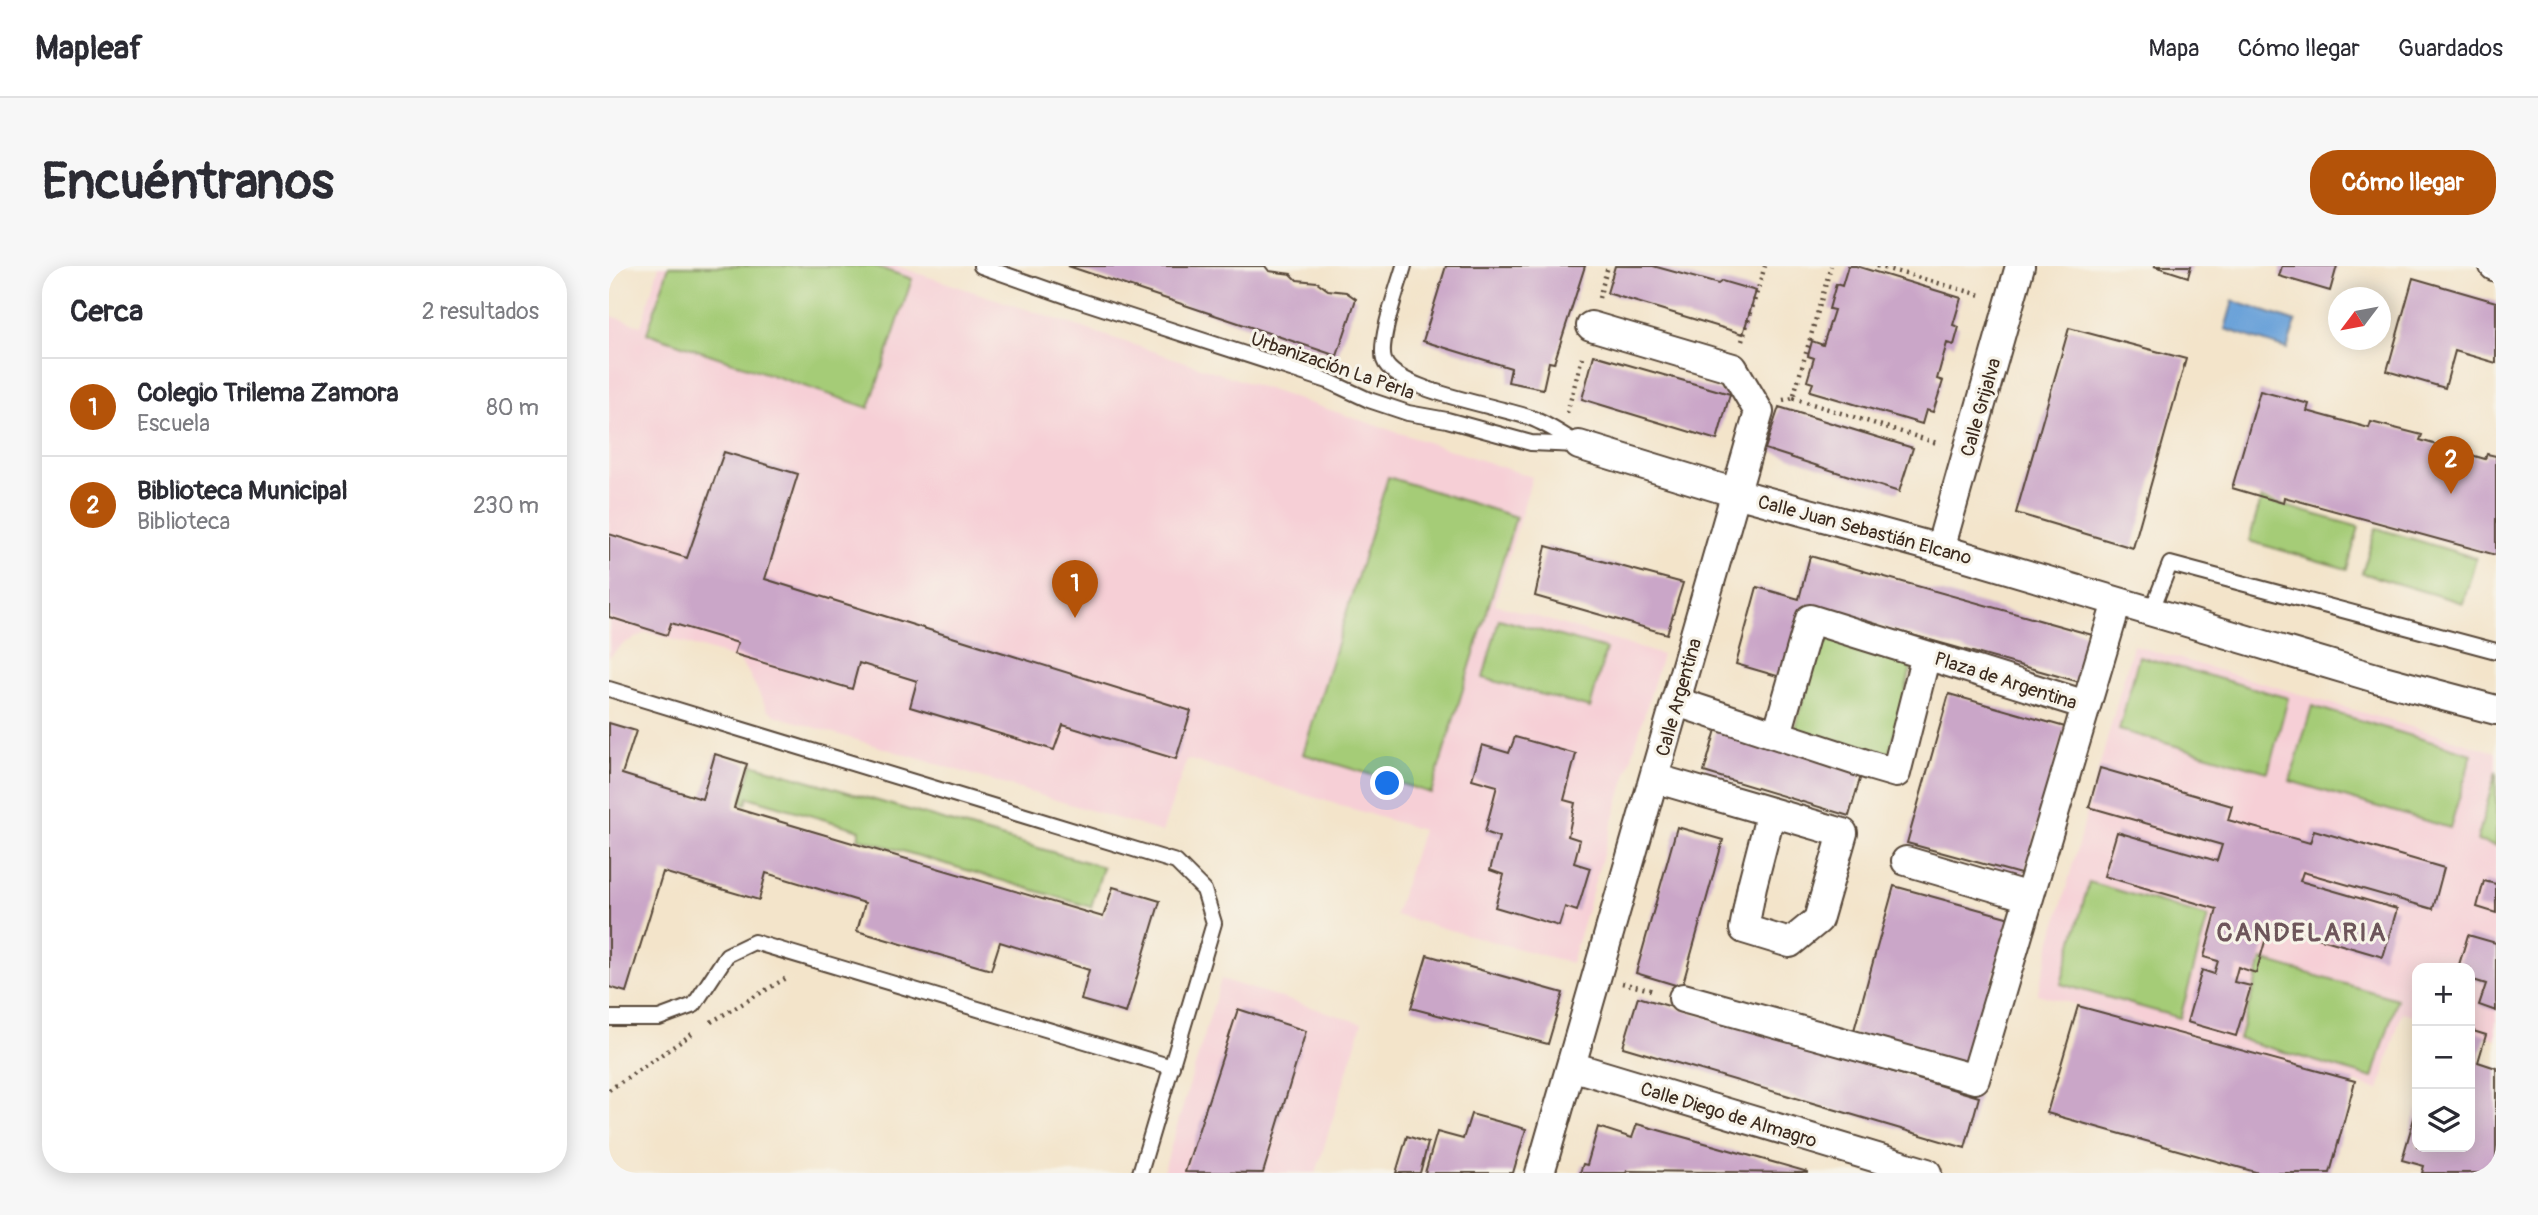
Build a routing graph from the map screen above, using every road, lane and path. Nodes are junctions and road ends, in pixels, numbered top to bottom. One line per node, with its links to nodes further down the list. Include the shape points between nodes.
1 (981, 266): 13 (lane, Urbanización La Perla, via 1328,381 1408,413 1531,443)
2 (1404, 266): 13 (lane, Urbanización La Perla, via 1384,336 1384,360 1400,379 1532,418)
3 (1765, 266): 9 (path)
4 (1832, 266): 10 (path)
5 (1877, 266): 7 (path)
6 (2020, 266): 15 (street, Calle Grijalva)
7 (1969, 291)
8 (1591, 326): 9 (street)
9 (1733, 368): 11 (street)
10 (1793, 398): 11 (path); 12 (path)
11 (1755, 405): 14 (street, Calle Argentina, via 1759,412)
12 (1938, 443)
13 (1579, 445): 14 (street, Calle Juan Sebastián Elcano)
14 (1736, 493): 15 (street, Calle Juan Sebastián Elcano); 21 (street, Calle Argentina)
15 (1940, 549): 16 (street, Calle Juan Sebastián Elcano)
16 (2117, 602): 17 (street, Calle Juan Sebastián Elcano); 22 (street)
17 (2151, 612): 18 (lane, via 2170,564); 23 (street, Calle Juan Sebastián Elcano)
18 (2496, 651)
19 (1926, 655): 22 (street, Plaza de Argentina); 24 (street, Plaza de Argentina, via 1810,619); 24 (street, Plaza de Argentina, via 1896,773)
20 (609, 690): 33 (lane, via 1176,862 1204,890 1214,923)
21 (1677, 702): 24 (street, Plaza de Argentina); 25 (street, Calle Argentina)
22 (2086, 705): 28 (street)
23 (2496, 710)
24 (1777, 734)
25 (1654, 778): 26 (street); 29 (street, Calle Argentina)
26 (1771, 812): 26 (street, via 1744,929 1790,943 1818,920 1843,833)
27 (1906, 861): 28 (street)
28 (2029, 897): 30 (street, via 1975,1079)
29 (1597, 977): 30 (path); 32 (street, Calle Argentina)
30 (1683, 998)
31 (609, 1018): 33 (lane, via 659,1018 694,1005 727,956 754,942)
32 (1571, 1066): 35 (street, Calle Argentina); 36 (street, Calle Diego de Almagro)
33 (1173, 1067): 34 (lane)
34 (1140, 1173)
35 (1540, 1173)
36 (1927, 1173)

